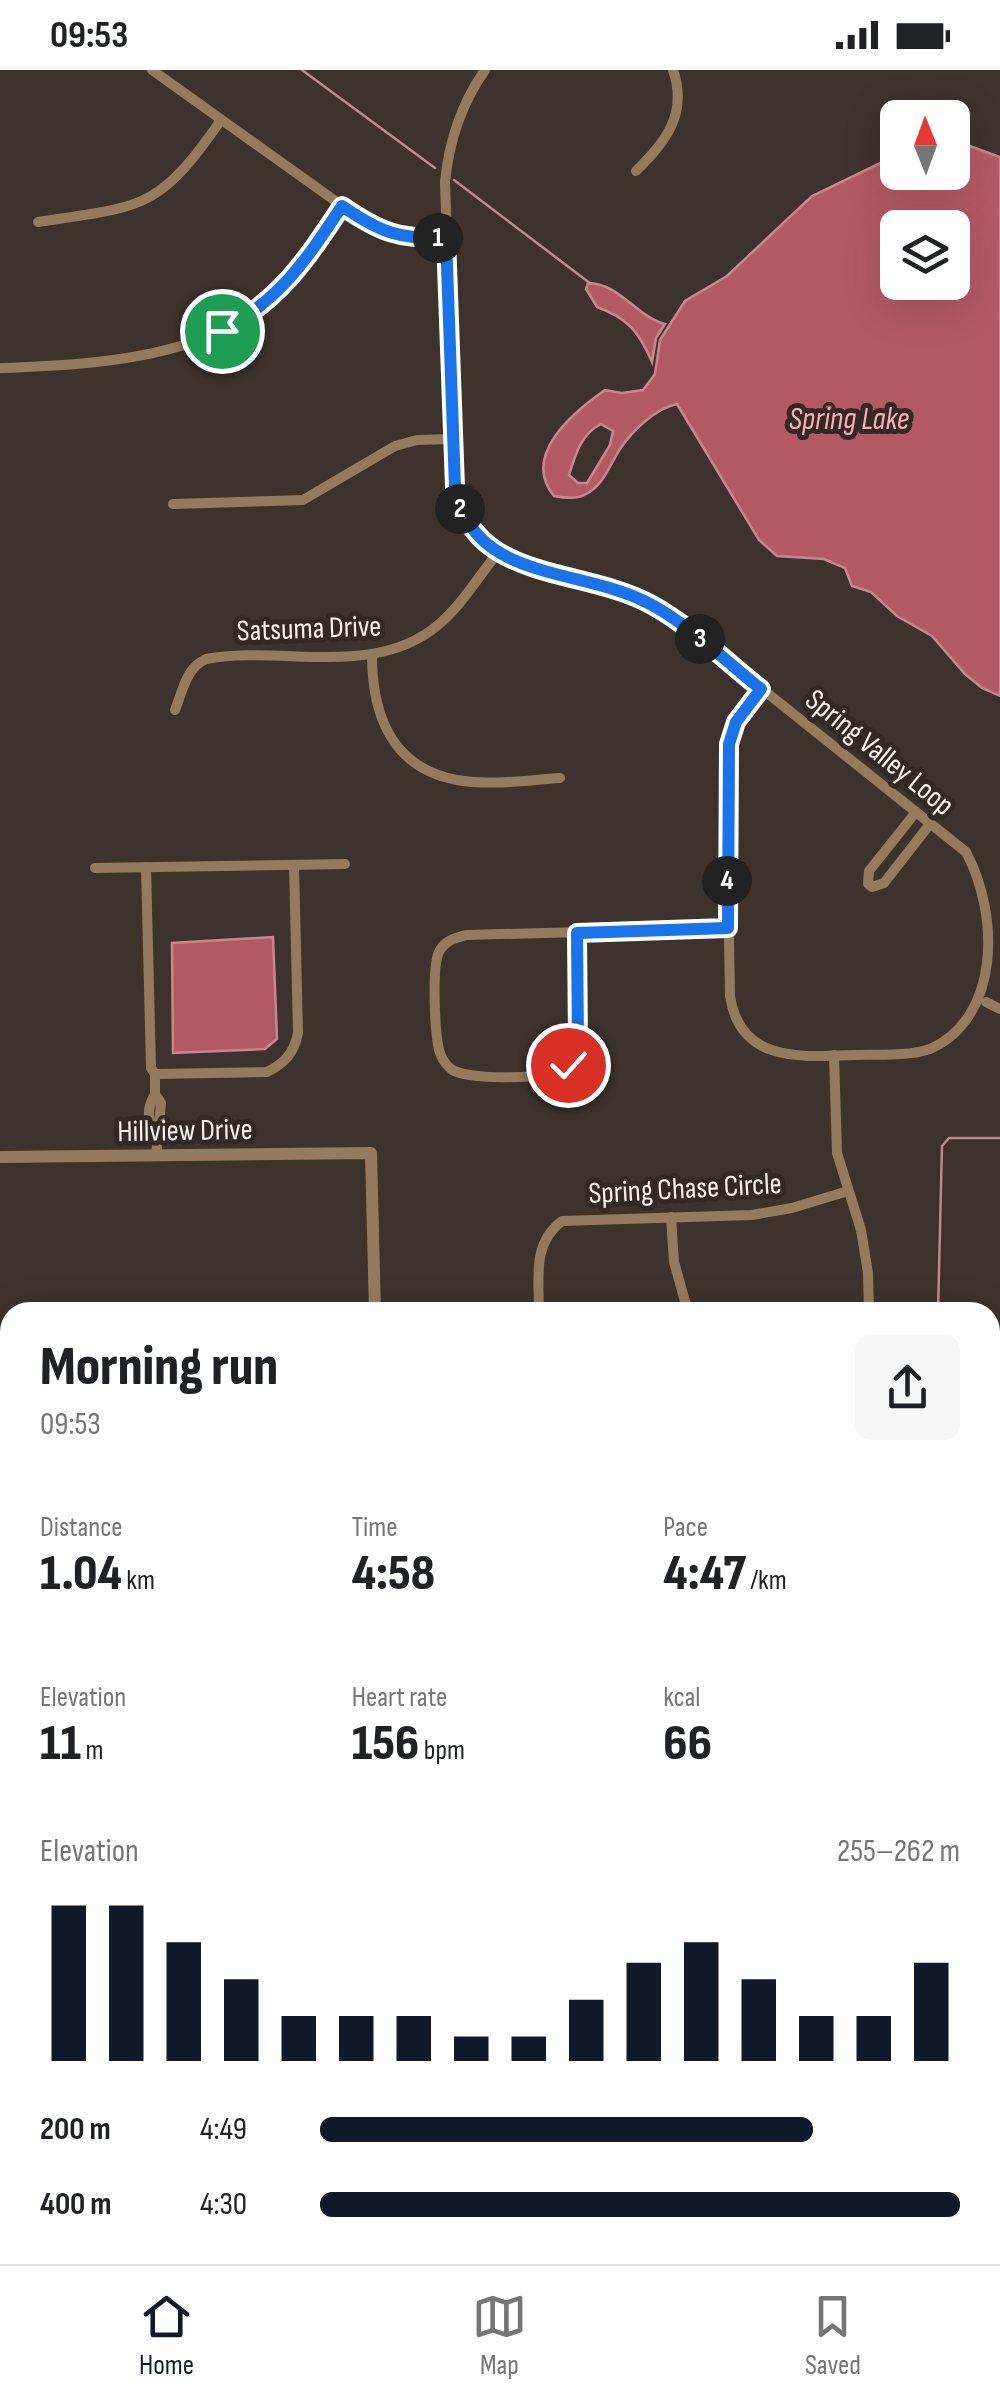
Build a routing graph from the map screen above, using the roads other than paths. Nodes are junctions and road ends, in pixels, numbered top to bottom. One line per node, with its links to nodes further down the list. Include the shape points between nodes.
1 (152, 70): 4 (street)
2 (673, 70): 5 (street, via 678,112)
3 (483, 71): 8 (street, via 448,155)
4 (221, 120): 6 (street); 7 (street, via 189,166 151,198 130,208)
5 (636, 171)
6 (342, 206): 8 (street, via 392,235); 9 (street, via 284,288 222,331 103,361)
7 (38, 222)
8 (446, 238): 10 (street)
9 (0, 368)
10 (451, 439): 11 (street, via 395,446 303,500); 12 (street, via 458,505 473,534)
11 (174, 504)
12 (497, 554): 13 (street, Satsuma Drive, via 435,628); 14 (street, via 650,604)
13 (372, 655): 15 (street, Satsuma Drive, via 206,659 189,672); 16 (street, via 382,722 418,763 456,780)
14 (761, 689): 17 (street, Spring Valley Loop); 23 (street, Spring Valley Loop, via 736,722 729,744)
15 (176, 710)
16 (560, 778)
17 (916, 812): 18 (street, Spring Valley Loop); 18 (street, via 869,871 872,888 884,883)
18 (930, 824): 25 (street, Spring Valley Loop, via 966,852 985,889 997,953)
19 (345, 864): 20 (street)
20 (294, 865): 22 (street); 28 (street, via 295,1048 267,1072)
21 (95, 868): 22 (street)
22 (146, 868): 28 (street)
23 (728, 928): 24 (street); 27 (street, Spring Valley Loop, via 732,1008 745,1032 776,1053)
24 (577, 933): 24 (street, via 466,935 440,950 438,1046 449,1067 471,1077 547,1074 568,1065 578,1042)
25 (986, 1002): 26 (street); 27 (street, Spring Valley Loop, via 974,1019 930,1049)
26 (1000, 1009)
27 (834, 1056): 31 (street, via 836,1142)
28 (154, 1074): 29 (street, via 161,1103)
29 (156, 1156): 30 (street, Hillview Drive); 33 (street, Hillview Drive, via 371,1153)
30 (0, 1158)
31 (848, 1191): 32 (street, Spring Chase Circle, via 752,1215); 36 (street, via 861,1230)
32 (671, 1217): 34 (street, Spring Chase Circle, via 572,1219 550,1230 539,1258); 35 (street)
33 (375, 1302)
34 (539, 1302)
35 (685, 1302)
36 (868, 1302)

